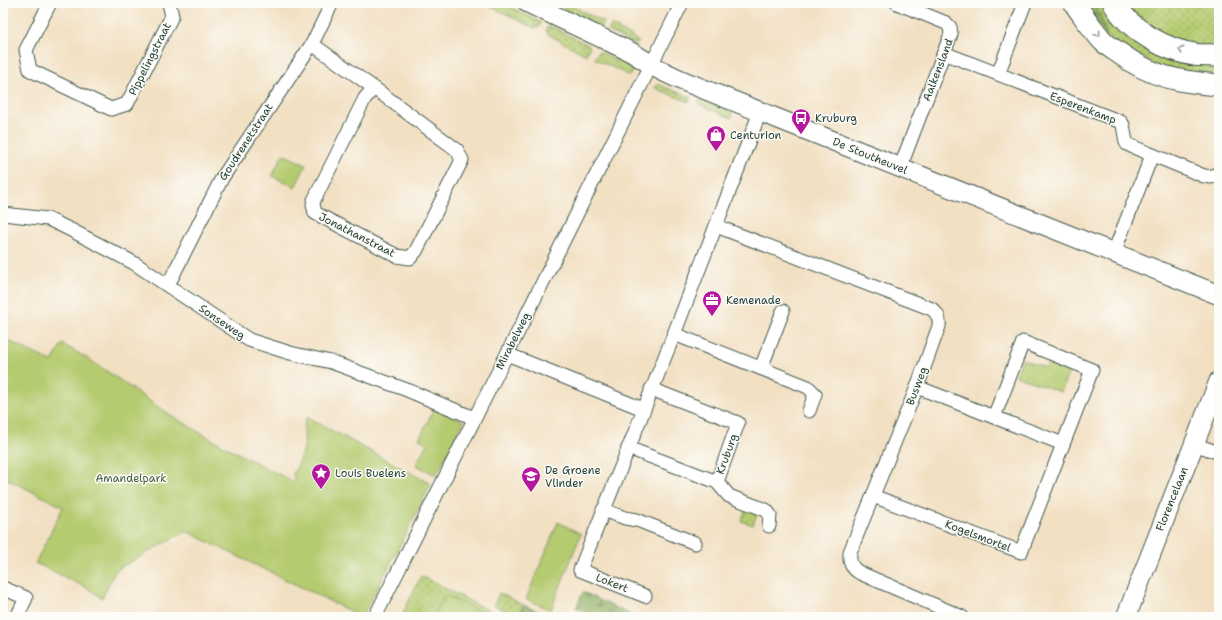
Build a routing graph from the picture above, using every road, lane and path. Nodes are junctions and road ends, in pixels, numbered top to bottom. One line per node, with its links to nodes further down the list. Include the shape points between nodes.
1 (50, 3): 2 (street, Pippelingstraat, via 26,50 30,70 111,109 127,104 172,16)
2 (169, 3)
3 (332, 3): 11 (street, Goudrenetstraat)
4 (528, 3): 14 (street, De Stoutheuvel)
5 (682, 3): 14 (street, Mirabelweg)
6 (897, 3): 10 (street, Aalkensland)
7 (1025, 3): 15 (street)
8 (1074, 3): 16 (main road, one-way to 16, via 1102,41 1128,60 1170,79)
9 (1114, 3): 13 (highway, one-way to 9, via 1177,50 1158,42 1134,28)
10 (920, 7): 12 (street, Aalkensland, via 950,27 951,34)
11 (312, 44): 17 (street, Jonathanstraat); 25 (street, Goudrenetstraat, via 222,178)
12 (944, 53): 15 (street, Esperenkamp); 20 (street, Aalkensland)
13 (1219, 56)
14 (651, 64): 18 (street, De Stoutheuvel, via 681,80); 29 (street, Mirabelweg)
15 (998, 74): 19 (street, Esperenkamp, via 1121,122 1127,144)
16 (1219, 85)
17 (374, 88): 17 (street, Jonathanstraat, via 365,98 314,200 315,213 397,256 410,258 416,251 462,160 457,150)
18 (760, 112): 20 (street, De Stoutheuvel); 23 (street)
19 (1152, 155): 21 (street, Esperenkamp, via 1204,176 1210,177); 24 (street)
20 (900, 168): 24 (street, De Stoutheuvel)
21 (1219, 173)
22 (3, 214): 25 (street, Sonseweg, via 48,219 134,263)
23 (716, 226): 28 (street); 32 (street, Busweg, via 936,312 940,320 939,326)
24 (1114, 252): 26 (street, De Stoutheuvel)
25 (168, 286): 37 (street, Sonseweg, via 249,340 286,352 331,362)
26 (1219, 295)
27 (783, 311): 30 (street)
28 (674, 334): 30 (street); 33 (street)
29 (507, 354): 34 (street); 37 (street, Mirabelweg)
30 (760, 368): 35 (street, via 808,387 815,394)
31 (1219, 381): 39 (street, Florencelaan)
32 (917, 387): 36 (street); 43 (street, Busweg)
33 (652, 389): 34 (street); 42 (street, Kruburg, via 738,423)
34 (643, 409): 40 (street)
35 (809, 411)
36 (994, 417): 38 (street); 38 (street, Kogelsmortel, via 1023,342 1092,370)
37 (474, 418): 50 (street, Mirabelweg)
38 (1063, 444): 43 (street, Kogelsmortel, via 1021,552)
39 (1194, 444): 41 (street); 52 (street, Florencelaan)
40 (628, 448): 42 (street, Kruburg); 44 (street)
41 (1219, 453)
42 (717, 482): 45 (street, Kruburg, via 729,496 766,510 770,515)
43 (873, 496): 51 (street, Busweg, via 850,552 850,565 860,573)
44 (603, 510): 46 (street, via 637,520); 48 (street, Lokert, via 580,570)
45 (769, 526)
46 (695, 543)
47 (3, 588): 49 (street, via 26,598)
48 (645, 596)
49 (17, 617)
50 (374, 617)
51 (962, 617)
52 (1126, 617)

